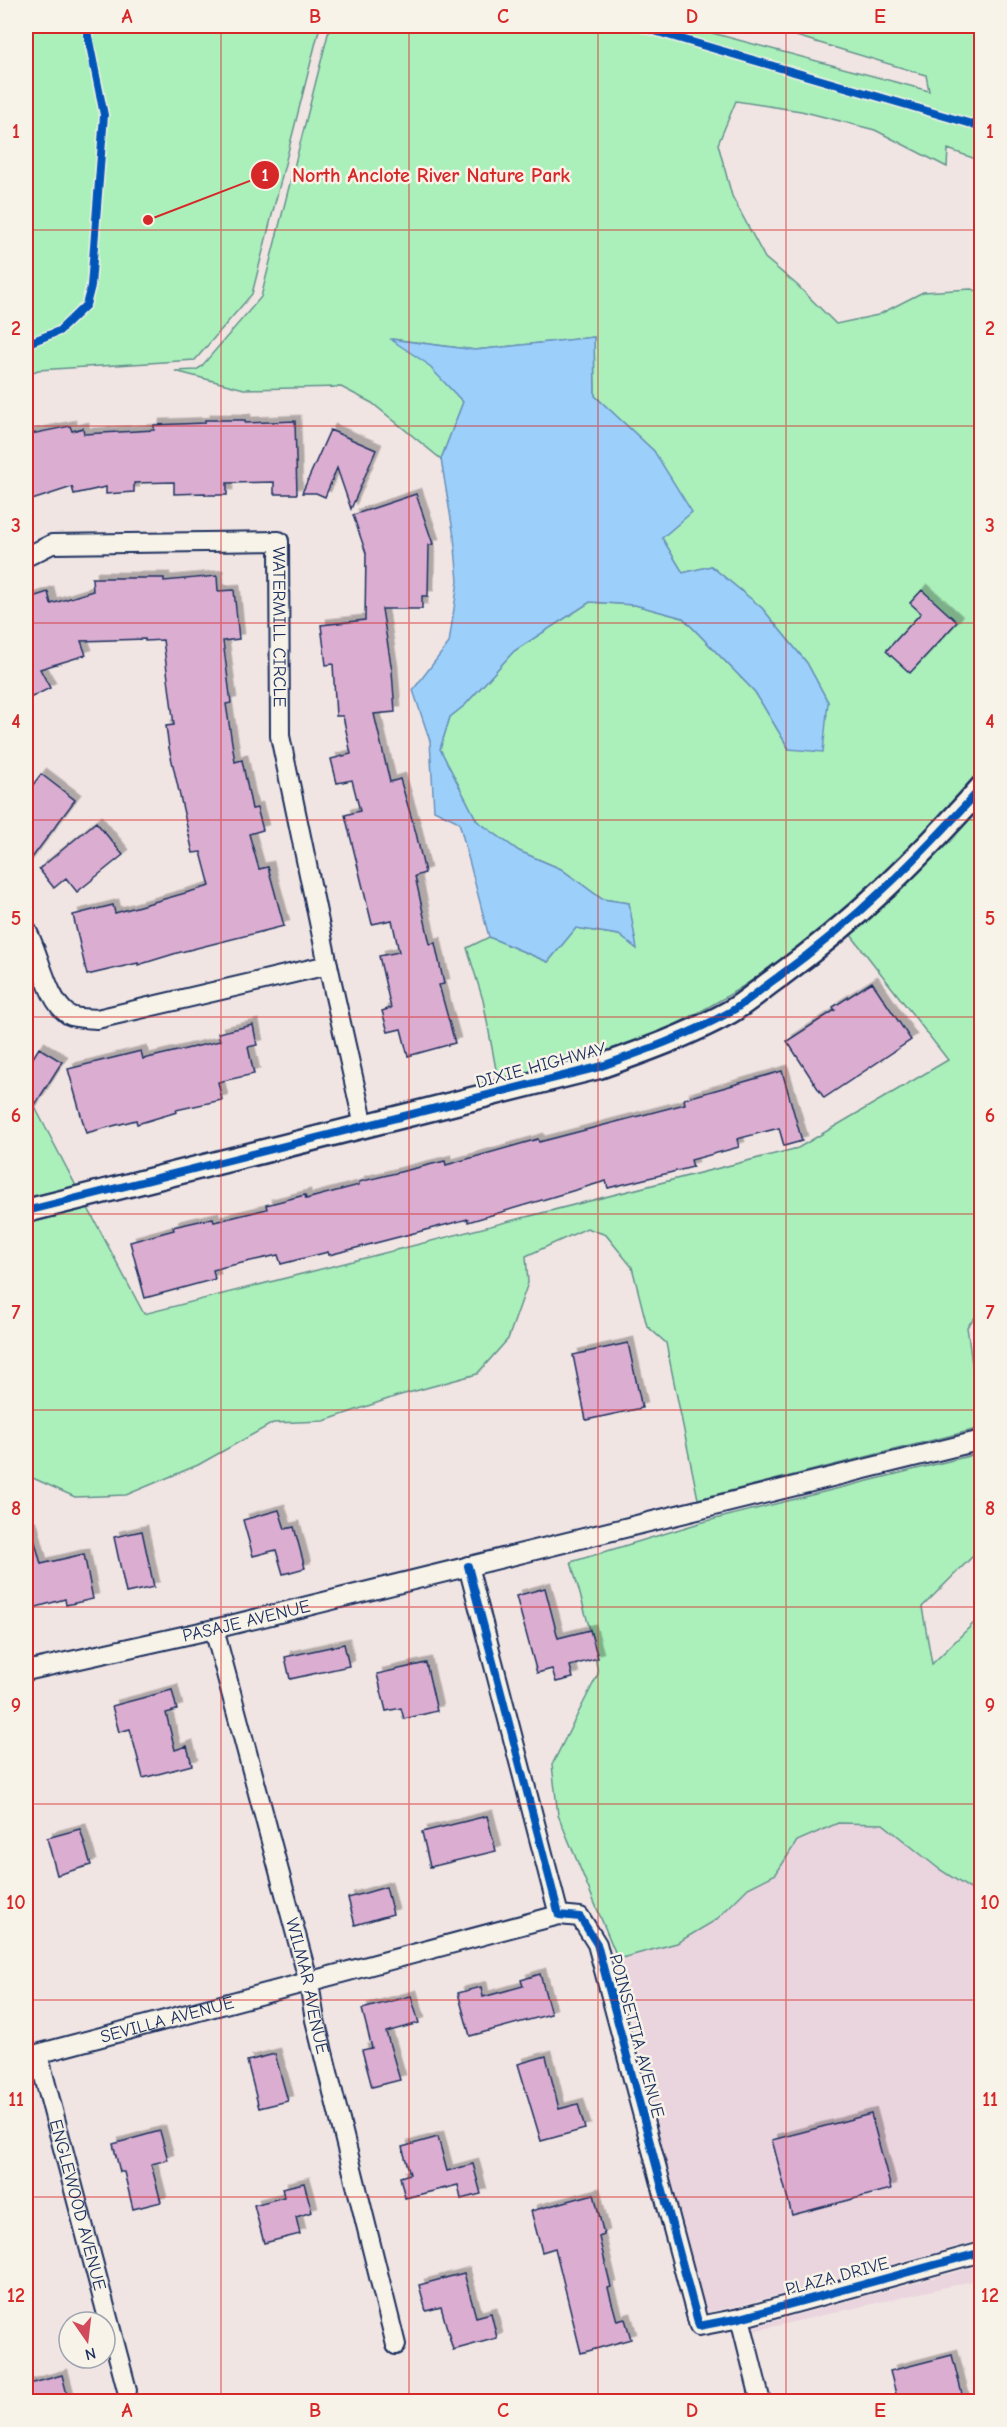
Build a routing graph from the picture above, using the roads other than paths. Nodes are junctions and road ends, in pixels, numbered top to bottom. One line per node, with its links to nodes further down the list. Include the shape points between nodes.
1 (26, 557): 4 (street, WATERMILL CIRCLE, via 52,544 279,541 280,736)
2 (981, 787): 5 (street, DIXIE HIGHWAY, via 879,896 810,954 731,1011 663,1044 599,1067)
3 (26, 929): 4 (street, via 54,1001 71,1016 97,1019)
4 (328, 965): 5 (street, WATERMILL CIRCLE)
5 (364, 1126): 6 (street, DIXIE HIGHWAY)
6 (26, 1211)
7 (981, 1440): 8 (street, PASAJE AVENUE)
8 (468, 1566): 9 (street, PASAJE AVENUE); 11 (street)
9 (214, 1629): 10 (street, PASAJE AVENUE); 12 (street, WILMAR AVENUE)
10 (26, 1671)
11 (559, 1915): 12 (street); 16 (street, POINSETTIA AVENUE, via 580,1917 597,1944)
12 (309, 1983): 13 (street, SEVILLA AVENUE); 17 (street, WILMAR AVENUE)
13 (32, 2055): 18 (street, ENGLEWOOD AVENUE)
14 (981, 2252): 15 (street, PLAZA DRIVE)
15 (740, 2318): 16 (street, PLAZA DRIVE); 19 (street)
16 (699, 2326)
17 (396, 2345)
18 (127, 2390)
19 (761, 2402)

